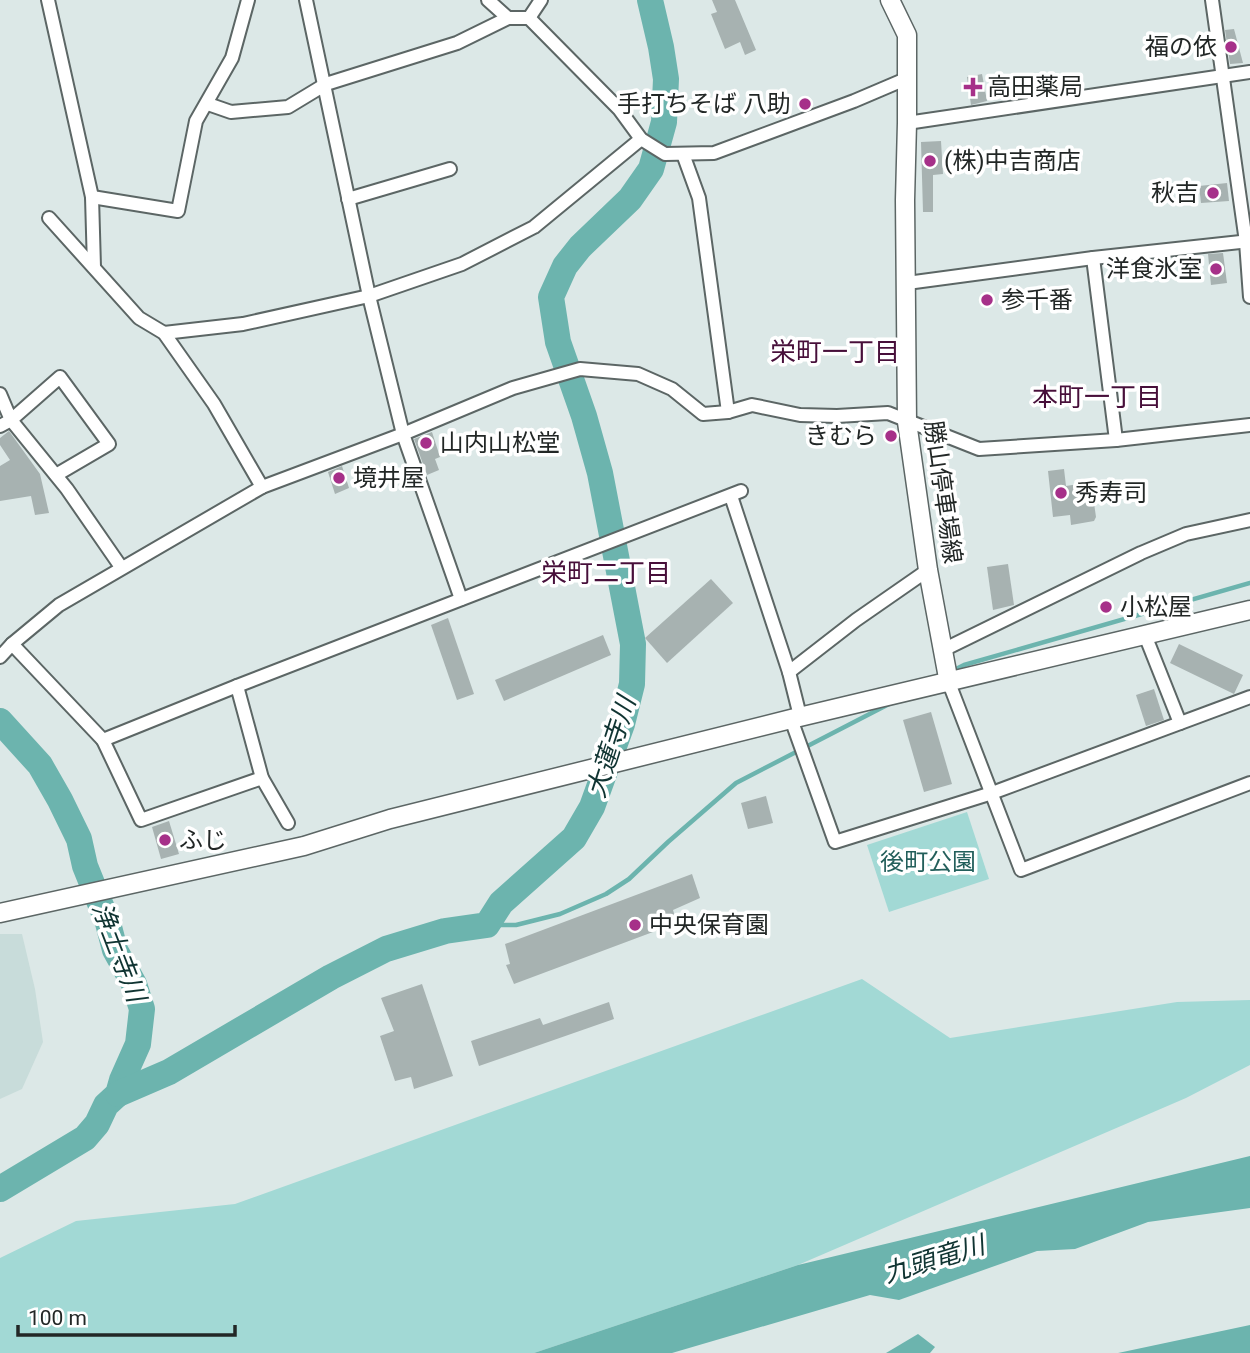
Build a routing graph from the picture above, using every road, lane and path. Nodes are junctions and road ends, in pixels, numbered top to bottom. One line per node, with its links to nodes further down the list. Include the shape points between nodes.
1 (48, 0): 19 (street)
2 (248, 0): 14 (street, via 232,58)
3 (306, 0): 13 (street)
4 (488, 0): 8 (street)
5 (541, 0): 9 (street)
6 (890, 0): 12 (main road, 勝山停車場線, via 907,35)
7 (1212, 0): 11 (street)
8 (508, 18): 9 (street); 13 (street, via 457,43)
9 (529, 18): 16 (street, via 619,109)
10 (1250, 72): 11 (street)
11 (1224, 77): 15 (street); 22 (street)
12 (908, 78): 15 (main road, 勝山停車場線); 17 (street, via 714,153)
13 (326, 84): 14 (street, via 288,107 231,112); 20 (street)
14 (208, 104): 19 (street, via 196,121 178,211)
15 (908, 123): 25 (main road, 勝山停車場線)
16 (641, 139): 17 (street, via 665,154); 26 (street, via 534,227 462,264)
17 (683, 154): 30 (street, via 699,198)
18 (450, 169): 20 (street)
19 (92, 197): 24 (street)
20 (348, 199): 26 (street)
21 (49, 218): 24 (street)
22 (1248, 242): 23 (street); 27 (street)
23 (1093, 258): 25 (street); 35 (street)
24 (94, 267): 28 (street, via 139,317)
25 (907, 283): 31 (main road, 勝山停車場線)
26 (369, 296): 28 (street, via 243,324); 34 (street)
27 (1250, 297)
28 (164, 333): 37 (street, via 214,404)
29 (0, 394): 32 (street)
30 (728, 412): 31 (street, via 752,405 800,415 888,413); 34 (street, via 703,414 672,389 638,374 580,369 513,388)
31 (907, 422): 35 (street, via 979,449); 40 (main road, 勝山停車場線)
32 (5, 423): 36 (street); 36 (street, via 60,377 109,444)
33 (1250, 425): 35 (street)
34 (403, 434): 37 (street); 41 (street)
35 (1116, 440)
36 (56, 475): 39 (street)
37 (262, 488): 39 (street)
38 (1250, 520): 44 (street, via 1164,543)
39 (121, 567): 45 (street, via 59,605)
40 (928, 570): 44 (main road, 勝山停車場線); 46 (street)
41 (461, 599): 46 (street, via 736,494); 48 (street)
42 (1250, 610): 43 (main road)
43 (1145, 635): 47 (main road); 51 (street)
44 (943, 650): 47 (main road, 勝山停車場線)
45 (6, 651): 52 (street)
46 (789, 672): 50 (street)
47 (948, 683): 50 (main road); 55 (street)
48 (237, 686): 52 (street); 53 (street)
49 (1250, 697): 51 (street)
50 (795, 718): 55 (street, via 835,842); 57 (main road, via 390,819 304,846)
51 (1180, 723): 55 (street)
52 (103, 740): 53 (street, via 141,820)
53 (262, 778): 56 (street)
54 (1250, 783): 55 (street, via 1021,870)
55 (992, 793)
56 (288, 823)
57 (0, 913)

